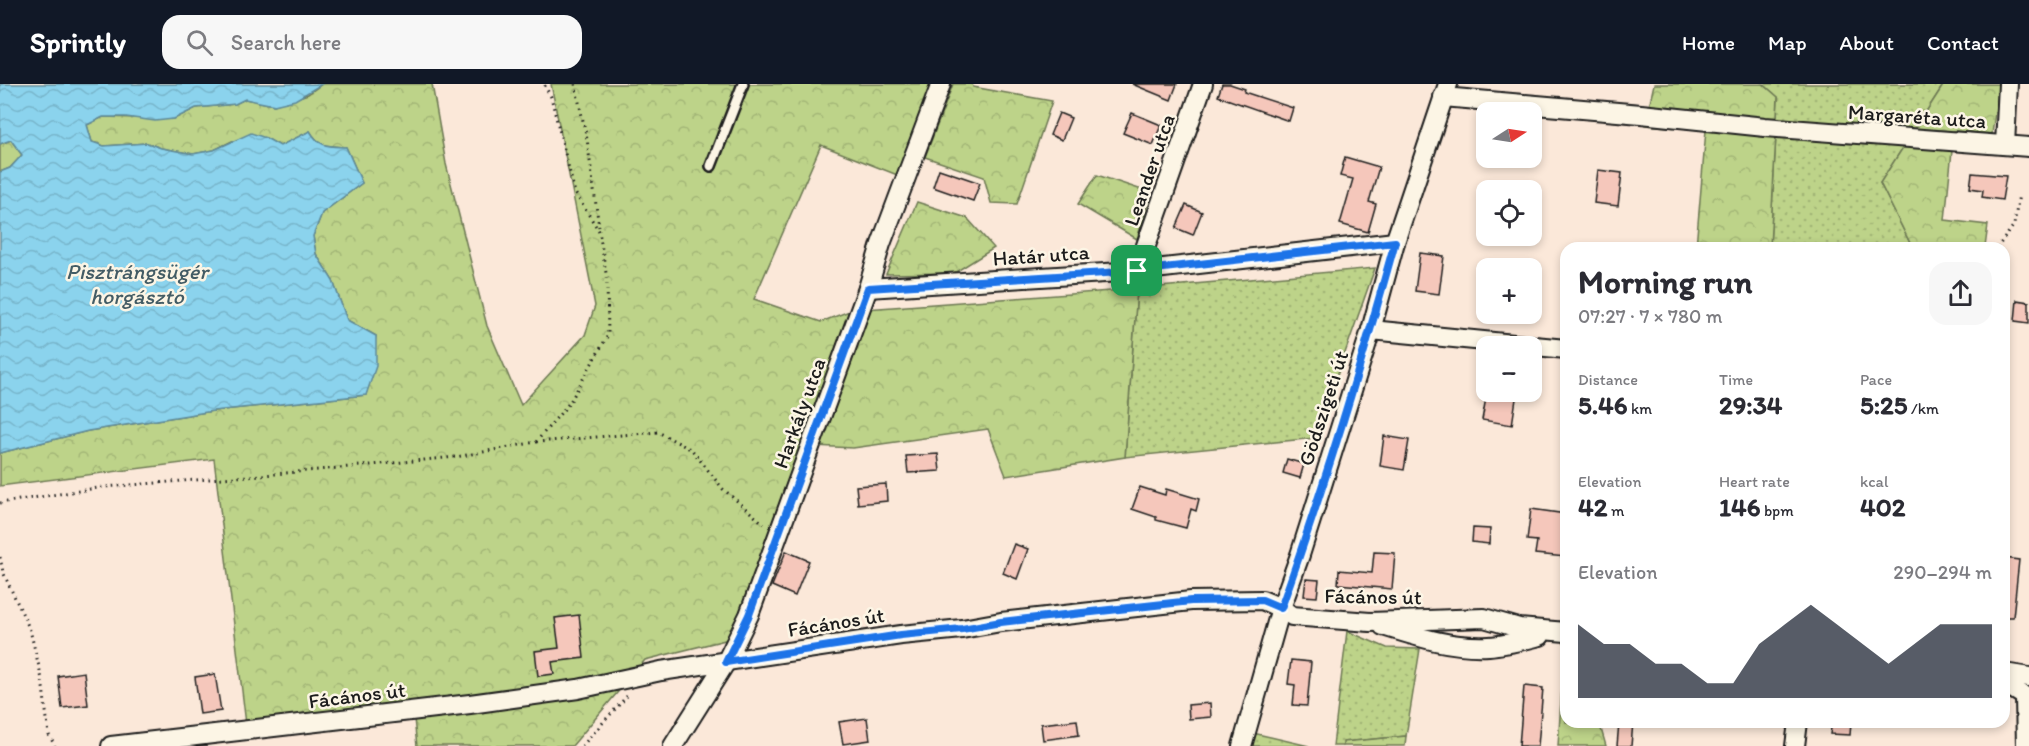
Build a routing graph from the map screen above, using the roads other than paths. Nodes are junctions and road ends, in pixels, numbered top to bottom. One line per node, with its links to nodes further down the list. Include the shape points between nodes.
1 (743, 84): 8 (lane)
2 (941, 84): 11 (street, Harkály utca)
3 (1203, 84): 10 (street, Leander utca)
4 (2008, 84): 6 (street)
5 (1446, 91): 6 (street, Margaréta utca, via 1765,128); 9 (street, Gödszigeti út)
6 (2005, 145): 7 (street, Margaréta utca)
7 (2029, 147)
8 (711, 166)
9 (1395, 242): 10 (street, Határ utca); 12 (street, Gödszigeti út)
10 (1137, 271): 11 (street, Határ utca)
11 (868, 288): 18 (street, Harkály utca, via 749,615)
12 (1371, 330): 13 (street); 14 (street, Gödszigeti út)
13 (1560, 348)
14 (1281, 608): 15 (street, Fácános út, via 1292,616); 18 (street, Fácános út, via 1262,600 1191,601 901,635); 27 (street, Gödszigeti út)
15 (1370, 622): 16 (street, Fácános út, via 1484,618 1519,628); 17 (street, via 1458,646 1491,646)
16 (1560, 631)
17 (1560, 633)
18 (726, 662): 25 (street, Fácános út, via 578,690); 26 (street, Harkály utca)
19 (2010, 674): 20 (street)
20 (2029, 677)
21 (2010, 686): 23 (street)
22 (2010, 696): 23 (street)
23 (2028, 697): 29 (street)
24 (1797, 728): 28 (street)
25 (111, 746)
26 (673, 746)
27 (1242, 746)
28 (1795, 746)
29 (2026, 746)

